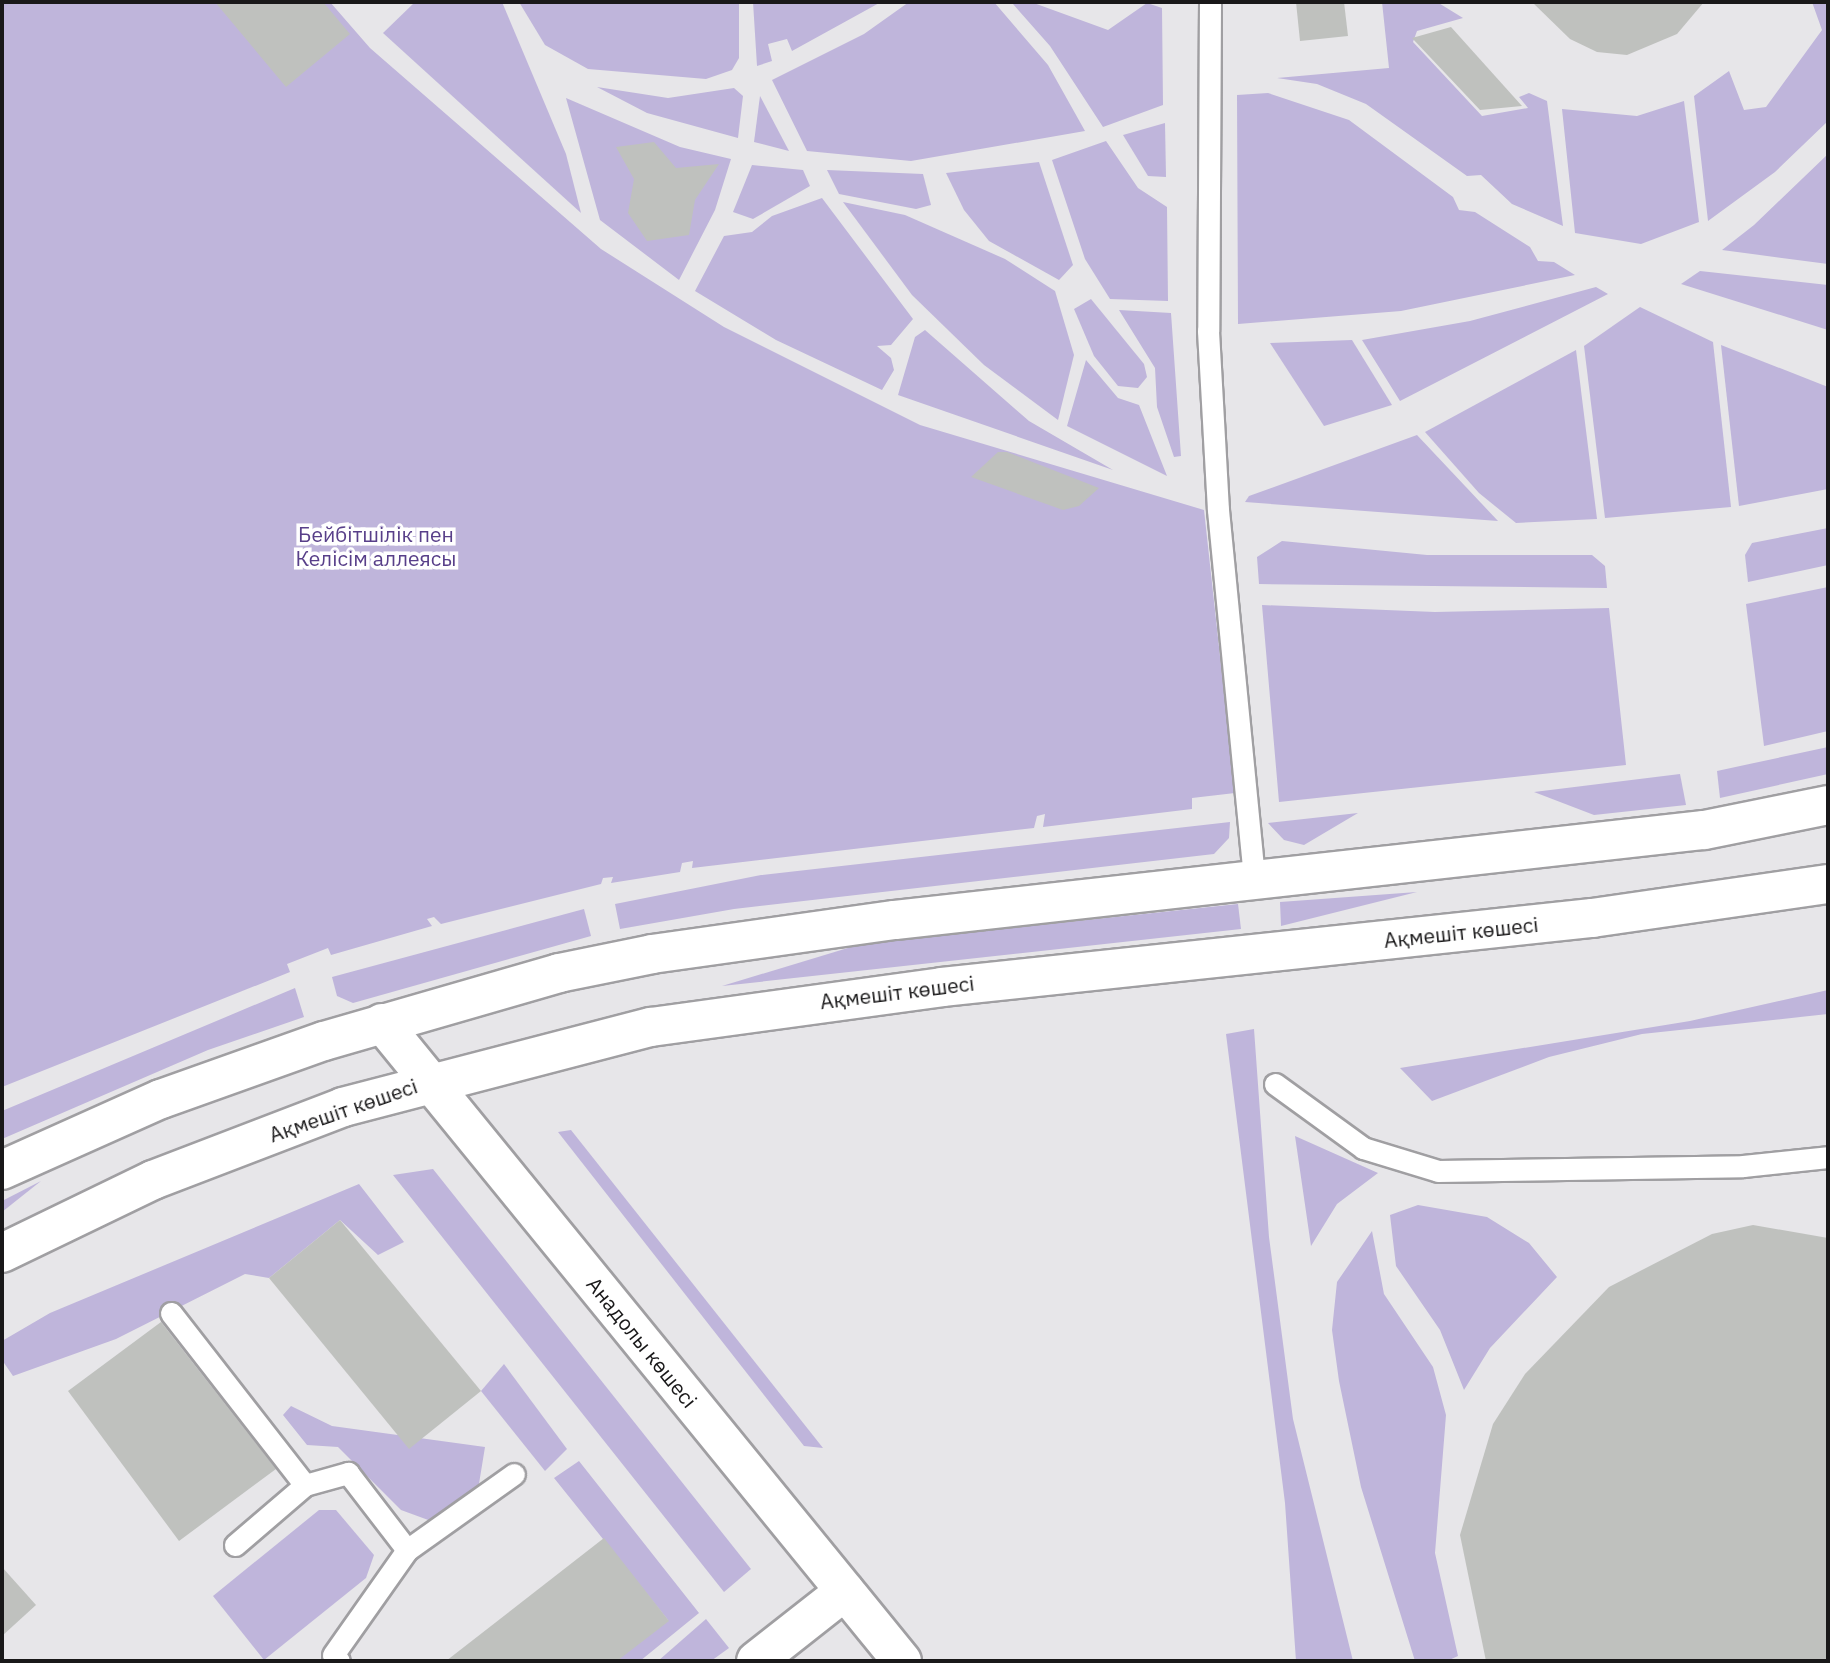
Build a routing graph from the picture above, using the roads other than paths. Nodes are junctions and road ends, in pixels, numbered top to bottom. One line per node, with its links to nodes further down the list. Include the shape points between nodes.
1 (1210, 2): 3 (lane, via 1208,331 1218,510)
2 (1828, 806): 3 (street, via 1703,830)
3 (1255, 884): 5 (street, via 881,921 652,954)
4 (1828, 884): 6 (street, Ақмешіт көшесі, via 1592,918 788,1005 651,1027)
5 (382, 1023): 6 (street, Анадолы көшесі); 9 (street, via 173,1094)
6 (429, 1081): 10 (street, Ақмешіт көшесі, via 165,1175); 16 (street, Анадолы көшесі)
7 (1275, 1084): 8 (lane, via 1363,1148 1438,1171 1743,1166)
8 (1828, 1157)
9 (2, 1169)
10 (2, 1252)
11 (171, 1313): 13 (lane)
12 (514, 1474): 15 (lane)
13 (304, 1485): 14 (lane); 15 (lane, via 348,1473)
14 (235, 1545)
15 (407, 1550): 17 (lane, via 333,1655)
16 (845, 1591): 18 (street); 19 (street, Анадолы көшесі)
17 (339, 1661)
18 (756, 1661)
19 (902, 1661)

